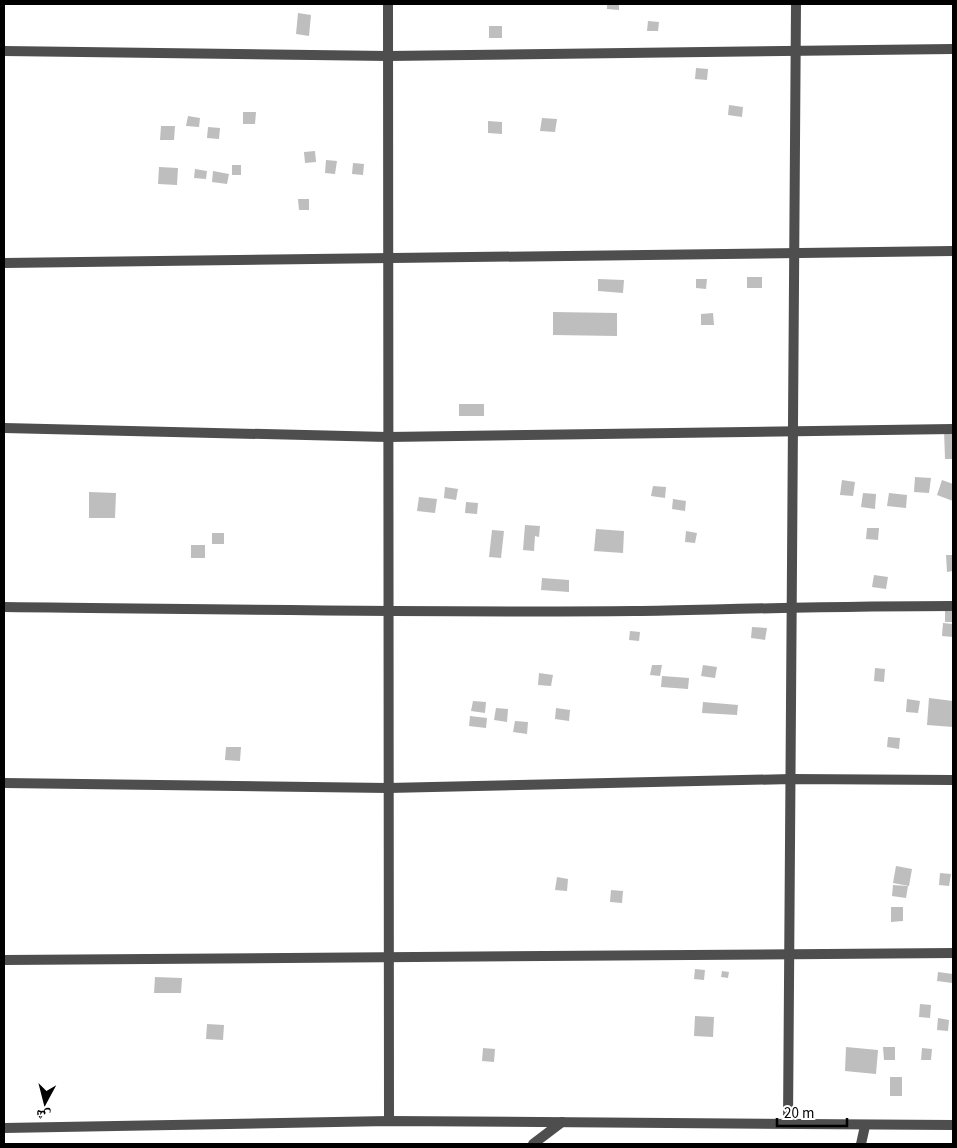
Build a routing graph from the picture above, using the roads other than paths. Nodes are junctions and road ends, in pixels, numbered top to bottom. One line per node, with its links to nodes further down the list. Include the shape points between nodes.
1 (388, 4): 6 (street)
2 (796, 4): 5 (street)
3 (953, 49): 5 (street)
4 (4, 51): 6 (street)
5 (796, 51): 6 (street); 8 (street)
6 (388, 56): 9 (street)
7 (953, 251): 8 (street)
8 (795, 254): 9 (street); 13 (street)
9 (388, 259): 10 (street); 14 (street)
10 (4, 263)
11 (4, 428): 14 (street)
12 (953, 429): 13 (street)
13 (794, 430): 14 (street); 15 (street)
14 (388, 437): 18 (street)
15 (792, 606): 16 (street); 18 (street, via 634,611); 19 (street)
16 (953, 606)
17 (4, 607): 18 (street)
18 (388, 611): 22 (street)
19 (791, 779): 20 (street); 22 (street); 24 (street)
20 (953, 780)
21 (4, 783): 22 (street)
22 (388, 788): 25 (street)
23 (953, 952): 24 (street)
24 (791, 955): 25 (street); 29 (street)
25 (388, 956): 26 (street); 27 (street)
26 (4, 960)
27 (389, 1121): 28 (street); 32 (street)
28 (562, 1122): 29 (street); 33 (street)
29 (788, 1123): 31 (street)
30 (953, 1125): 31 (street)
31 (865, 1126): 34 (street)
32 (4, 1128)
33 (533, 1144)
34 (861, 1144)

